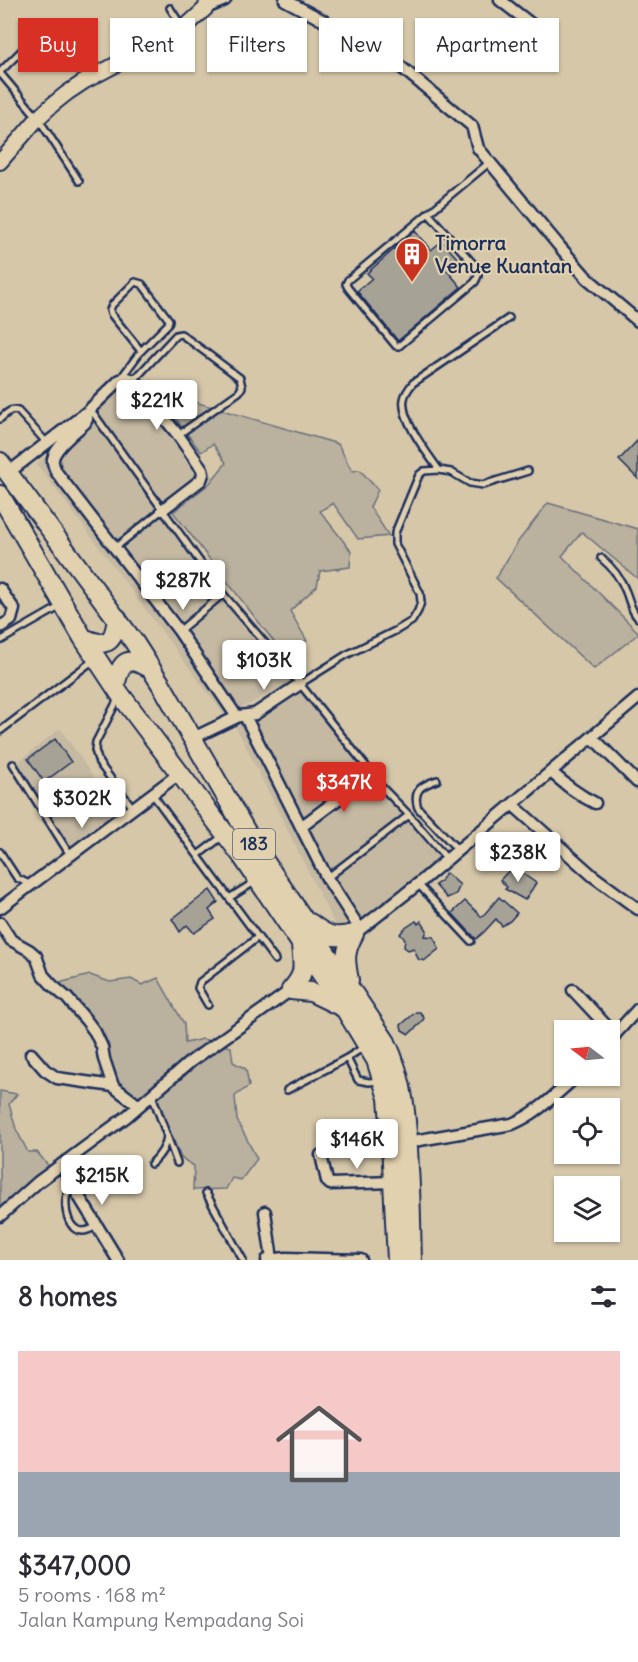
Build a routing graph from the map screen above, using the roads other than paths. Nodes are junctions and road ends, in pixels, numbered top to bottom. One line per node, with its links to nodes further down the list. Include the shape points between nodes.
1 (225, 0): 4 (street)
2 (285, 0): 16 (street, via 401,67 472,126 478,148)
3 (500, 0): 8 (street)
4 (206, 4): 7 (street)
5 (170, 8): 6 (lane)
6 (176, 18)
7 (193, 18)
8 (523, 18)
9 (18, 54): 11 (lane)
10 (110, 68): 13 (street)
11 (0, 72): 14 (lane)
12 (88, 72): 13 (lane)
13 (91, 78): 14 (street)
14 (38, 118): 15 (street); 17 (lane)
15 (0, 162)
16 (490, 162): 18 (lane); 20 (street, via 587,278)
17 (79, 181)
18 (428, 213): 18 (lane, via 478,269 478,276 396,346 346,284)
19 (509, 318): 29 (lane, via 413,383 406,393 404,411)
20 (638, 321)
21 (141, 351): 21 (lane, via 110,310 135,282 142,284 168,320 166,327); 22 (lane)
22 (120, 380): 23 (street); 24 (street)
23 (134, 380): 26 (street); 26 (lane, via 181,334 240,378 239,392)
24 (89, 411): 27 (street); 32 (lane); 33 (street, via 85,423 57,450 54,466)
25 (0, 419): 27 (lane, via 10,411 18,411)
26 (178, 435): 32 (street, via 203,474 201,480)
27 (47, 443): 28 (street)
28 (4, 467): 38 (highway, 183)
29 (439, 470): 30 (lane, via 483,485); 46 (lane, via 419,475 395,533 395,544 420,593 421,602 412,621)
30 (528, 471)
31 (0, 495): 37 (highway, 183)
32 (162, 510): 33 (lane); 36 (lane)
33 (116, 547): 41 (street)
34 (601, 558): 39 (lane, via 618,577)
35 (0, 589): 40 (street, via 14,609 11,620)
36 (224, 594): 41 (lane); 46 (lane)
37 (63, 606): 42 (highway, 183); 43 (lane)
38 (117, 618): 42 (highway, via 115,633 109,641 99,644); 45 (highway, 183)
39 (638, 618)
40 (0, 627)
41 (179, 631): 49 (street)
42 (83, 638): 44 (highway, 183)
43 (0, 641)
44 (96, 658): 47 (highway, 183); 50 (lane)
45 (150, 668): 47 (highway, via 125,662 120,668); 52 (highway, 183)
46 (300, 684): 49 (street, via 255,714); 56 (lane, via 366,766)
47 (117, 689): 55 (highway, 183); 62 (lane, via 95,750 99,762)
48 (638, 698): 51 (street)
49 (241, 716): 52 (street); 64 (street)
50 (0, 731)
51 (592, 737): 54 (street); 58 (street)
52 (191, 739): 78 (highway, 183, via 255,847)
53 (13, 764): 68 (lane)
54 (551, 772): 60 (street); 61 (street)
55 (180, 773): 59 (street); 65 (highway, 183)
56 (369, 776): 63 (lane); 64 (street)
57 (437, 780): 66 (lane, via 421,788 417,794 418,808)
58 (637, 782)
59 (153, 795): 62 (street); 69 (lane)
60 (595, 803)
61 (513, 805): 66 (street); 77 (street, via 593,876)
62 (134, 809): 68 (street)
63 (409, 815): 70 (lane); 71 (lane)
64 (301, 827): 71 (street)
65 (226, 834): 69 (lane); 72 (highway, 183)
66 (458, 850): 70 (street)
67 (0, 852): 74 (lane, via 17,878)
68 (70, 855): 74 (street)
69 (198, 855): 75 (lane)
70 (447, 859): 73 (street)
71 (327, 878): 80 (street)
72 (258, 880): 75 (lane); 82 (highway, 183)
73 (418, 884): 80 (street); 83 (lane)
74 (32, 885): 76 (street)
75 (229, 898): 81 (lane)
76 (0, 908)
77 (638, 909)
78 (302, 916): 80 (highway, via 326,934 341,937); 85 (highway, 183)
79 (0, 923): 97 (street, via 11,940 36,956 43,975 95,1032)
80 (357, 932): 85 (highway, via 345,956)
81 (258, 937): 84 (lane); 88 (lane, via 200,982 198,988)
82 (300, 941): 86 (highway, via 302,975); 89 (highway, 183)
83 (471, 941)
84 (275, 960)
85 (350, 987): 103 (highway, 183, via 393,1057 401,1084)
86 (291, 990): 89 (highway, via 311,992); 100 (street, via 190,1062)
87 (573, 990): 91 (street)
88 (207, 1005)
89 (345, 1009): 93 (highway, 183)
90 (638, 1009): 92 (street)
91 (597, 1020)
92 (620, 1029)
93 (368, 1044): 95 (lane); 96 (highway, 183)
94 (31, 1054): 97 (street, via 57,1078)
95 (347, 1058): 96 (lane, via 358,1080); 99 (lane)
96 (383, 1080): 108 (highway, 183, via 388,1098)
97 (113, 1086): 101 (street)
98 (565, 1086): 103 (street, via 523,1120 512,1124)
99 (287, 1090)
100 (152, 1095): 101 (street); 102 (lane)
101 (140, 1106): 106 (street)
102 (167, 1135): 105 (lane); 107 (lane, via 159,1157)
103 (408, 1142): 119 (highway, 183)
104 (321, 1155): 108 (street, via 330,1185)
105 (177, 1163)
106 (62, 1164): 109 (street); 112 (street)
107 (151, 1164)
108 (394, 1182): 118 (highway, 183)
109 (72, 1185): 113 (street); 113 (lane, via 66,1198 69,1222 81,1231)
110 (206, 1193): 116 (lane)
111 (265, 1212): 114 (street)
112 (0, 1216)
113 (97, 1226): 115 (street)
114 (270, 1259): 117 (street)
115 (118, 1260)
116 (243, 1260)
117 (361, 1260)
118 (396, 1260)
119 (412, 1260)

